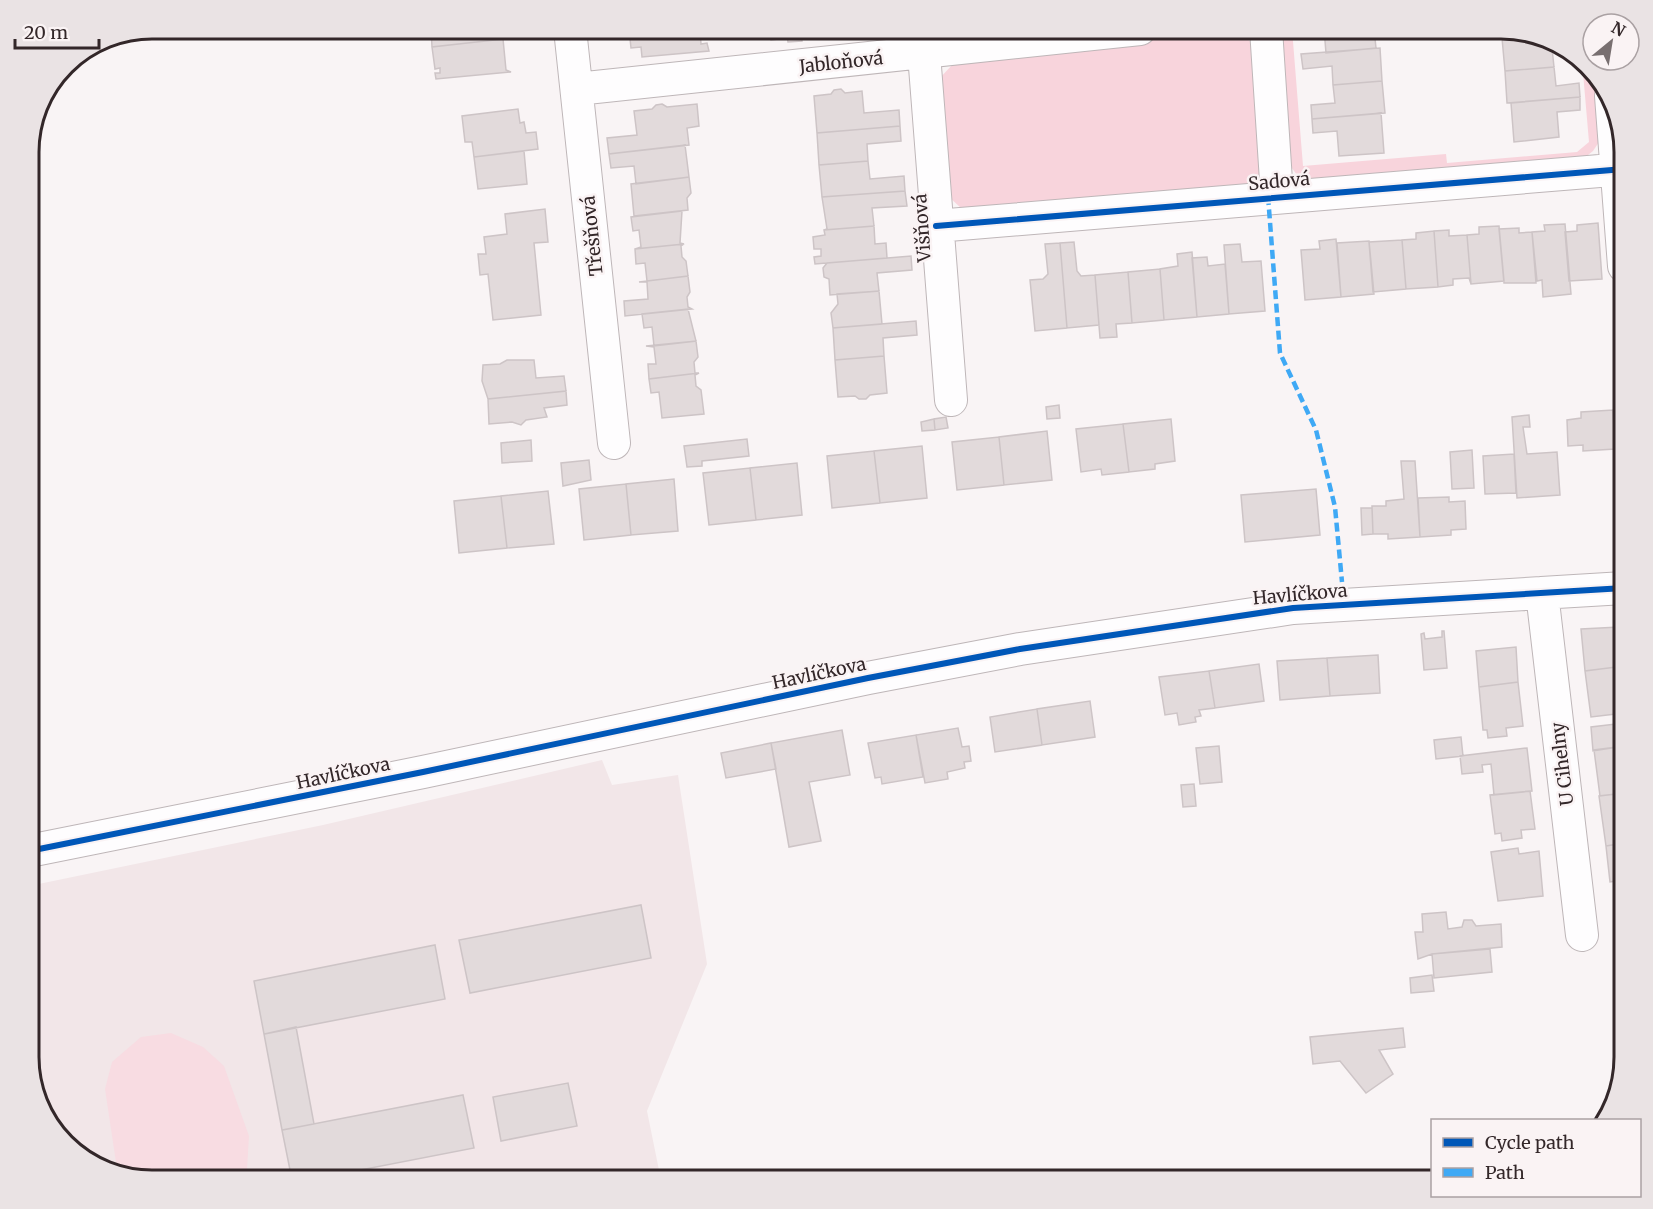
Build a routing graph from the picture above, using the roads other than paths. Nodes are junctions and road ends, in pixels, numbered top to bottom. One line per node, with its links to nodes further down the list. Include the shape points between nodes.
1 (571, 39): 5 (street, Třešňová)
2 (1049, 39): 4 (street, Jabloňová)
3 (1267, 39): 7 (street)
4 (924, 54): 5 (street, Jabloňová); 8 (street, Višňová)
5 (577, 89): 10 (street, Třešňová)
6 (1614, 171): 7 (street, Sadová)
7 (1276, 196): 8 (street, Sadová)
8 (936, 226): 9 (street, Višňová)
9 (951, 400)
10 (614, 443)
11 (1614, 589): 12 (street, Havlíčkova)
12 (1542, 593): 13 (street, Havlíčkova, via 1293,608 1020,649); 14 (street, U Cihelny)
13 (39, 849)
14 (1581, 935)

